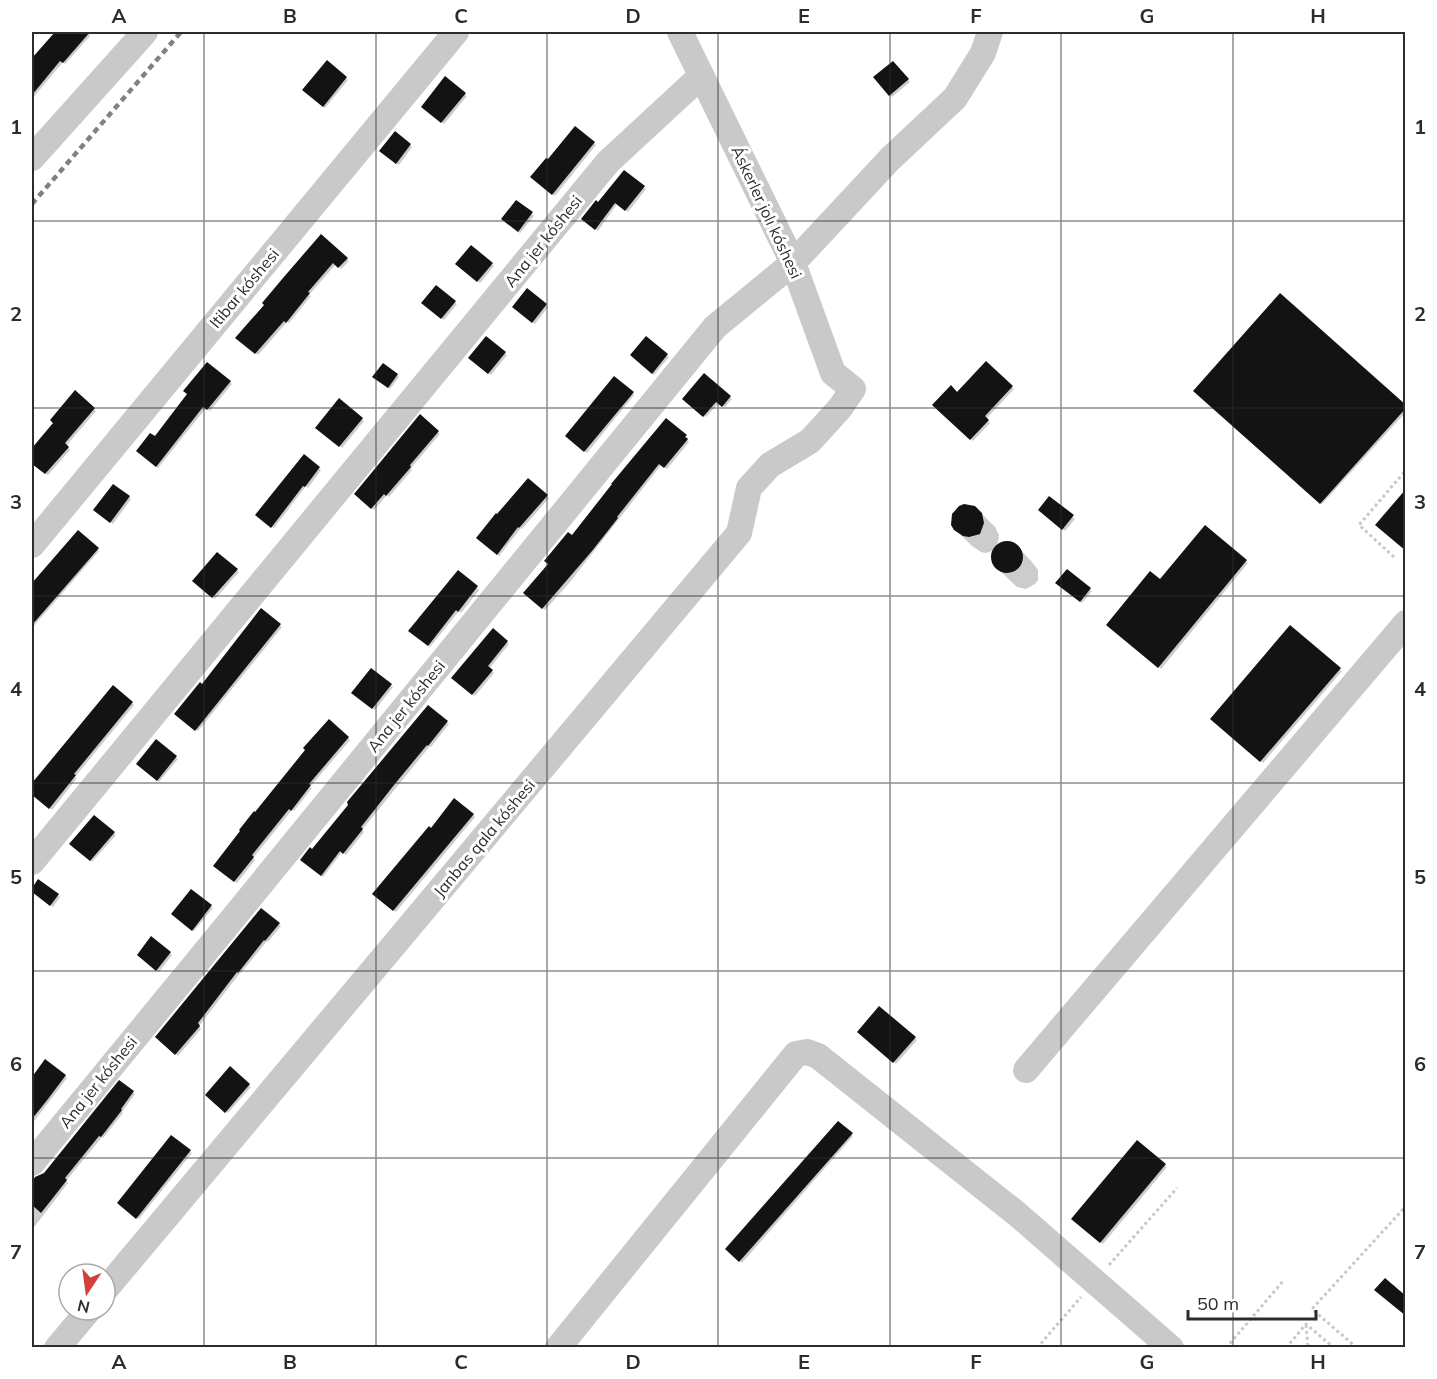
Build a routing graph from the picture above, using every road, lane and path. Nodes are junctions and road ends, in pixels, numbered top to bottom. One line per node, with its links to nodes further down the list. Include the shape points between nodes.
1 (145, 32): 6 (street)
2 (456, 32): 10 (street, Itibar kóshesi)
3 (680, 32): 5 (street, Áskerler jolı kóshesi)
4 (990, 32): 7 (street, Ana jer kóshesi, via 983,53 955,98 890,159)
5 (701, 76): 7 (street, Áskerler jolı kóshesi); 13 (street, Ana jer kóshesi, via 608,162)
6 (32, 158)
7 (793, 263): 8 (street, Áskerler jolı kóshesi, via 833,373); 15 (street, Ana jer kóshesi, via 715,327)
8 (854, 389): 17 (street, Janbas qala kóshesi, via 810,441 770,465 749,488 739,534)
9 (1406, 470): 11 (path, via 1359,525)
10 (32, 544)
11 (1394, 557)
12 (1406, 623): 14 (street)
13 (32, 862)
14 (1026, 1070)
15 (32, 1163)
16 (1406, 1206): 28 (path, via 1312,1309)
17 (117, 1276)
18 (1284, 1280): 24 (path)
19 (79, 1322): 21 (street)
20 (1306, 1324): 25 (path); 26 (path); 27 (path)
21 (57, 1347)
22 (558, 1347): 23 (street, via 796,1054 807,1052 818,1056 1017,1214)
23 (1171, 1347)
24 (1226, 1347)
25 (1286, 1347)
26 (1308, 1347)
27 (1334, 1347)
28 (1357, 1347)

